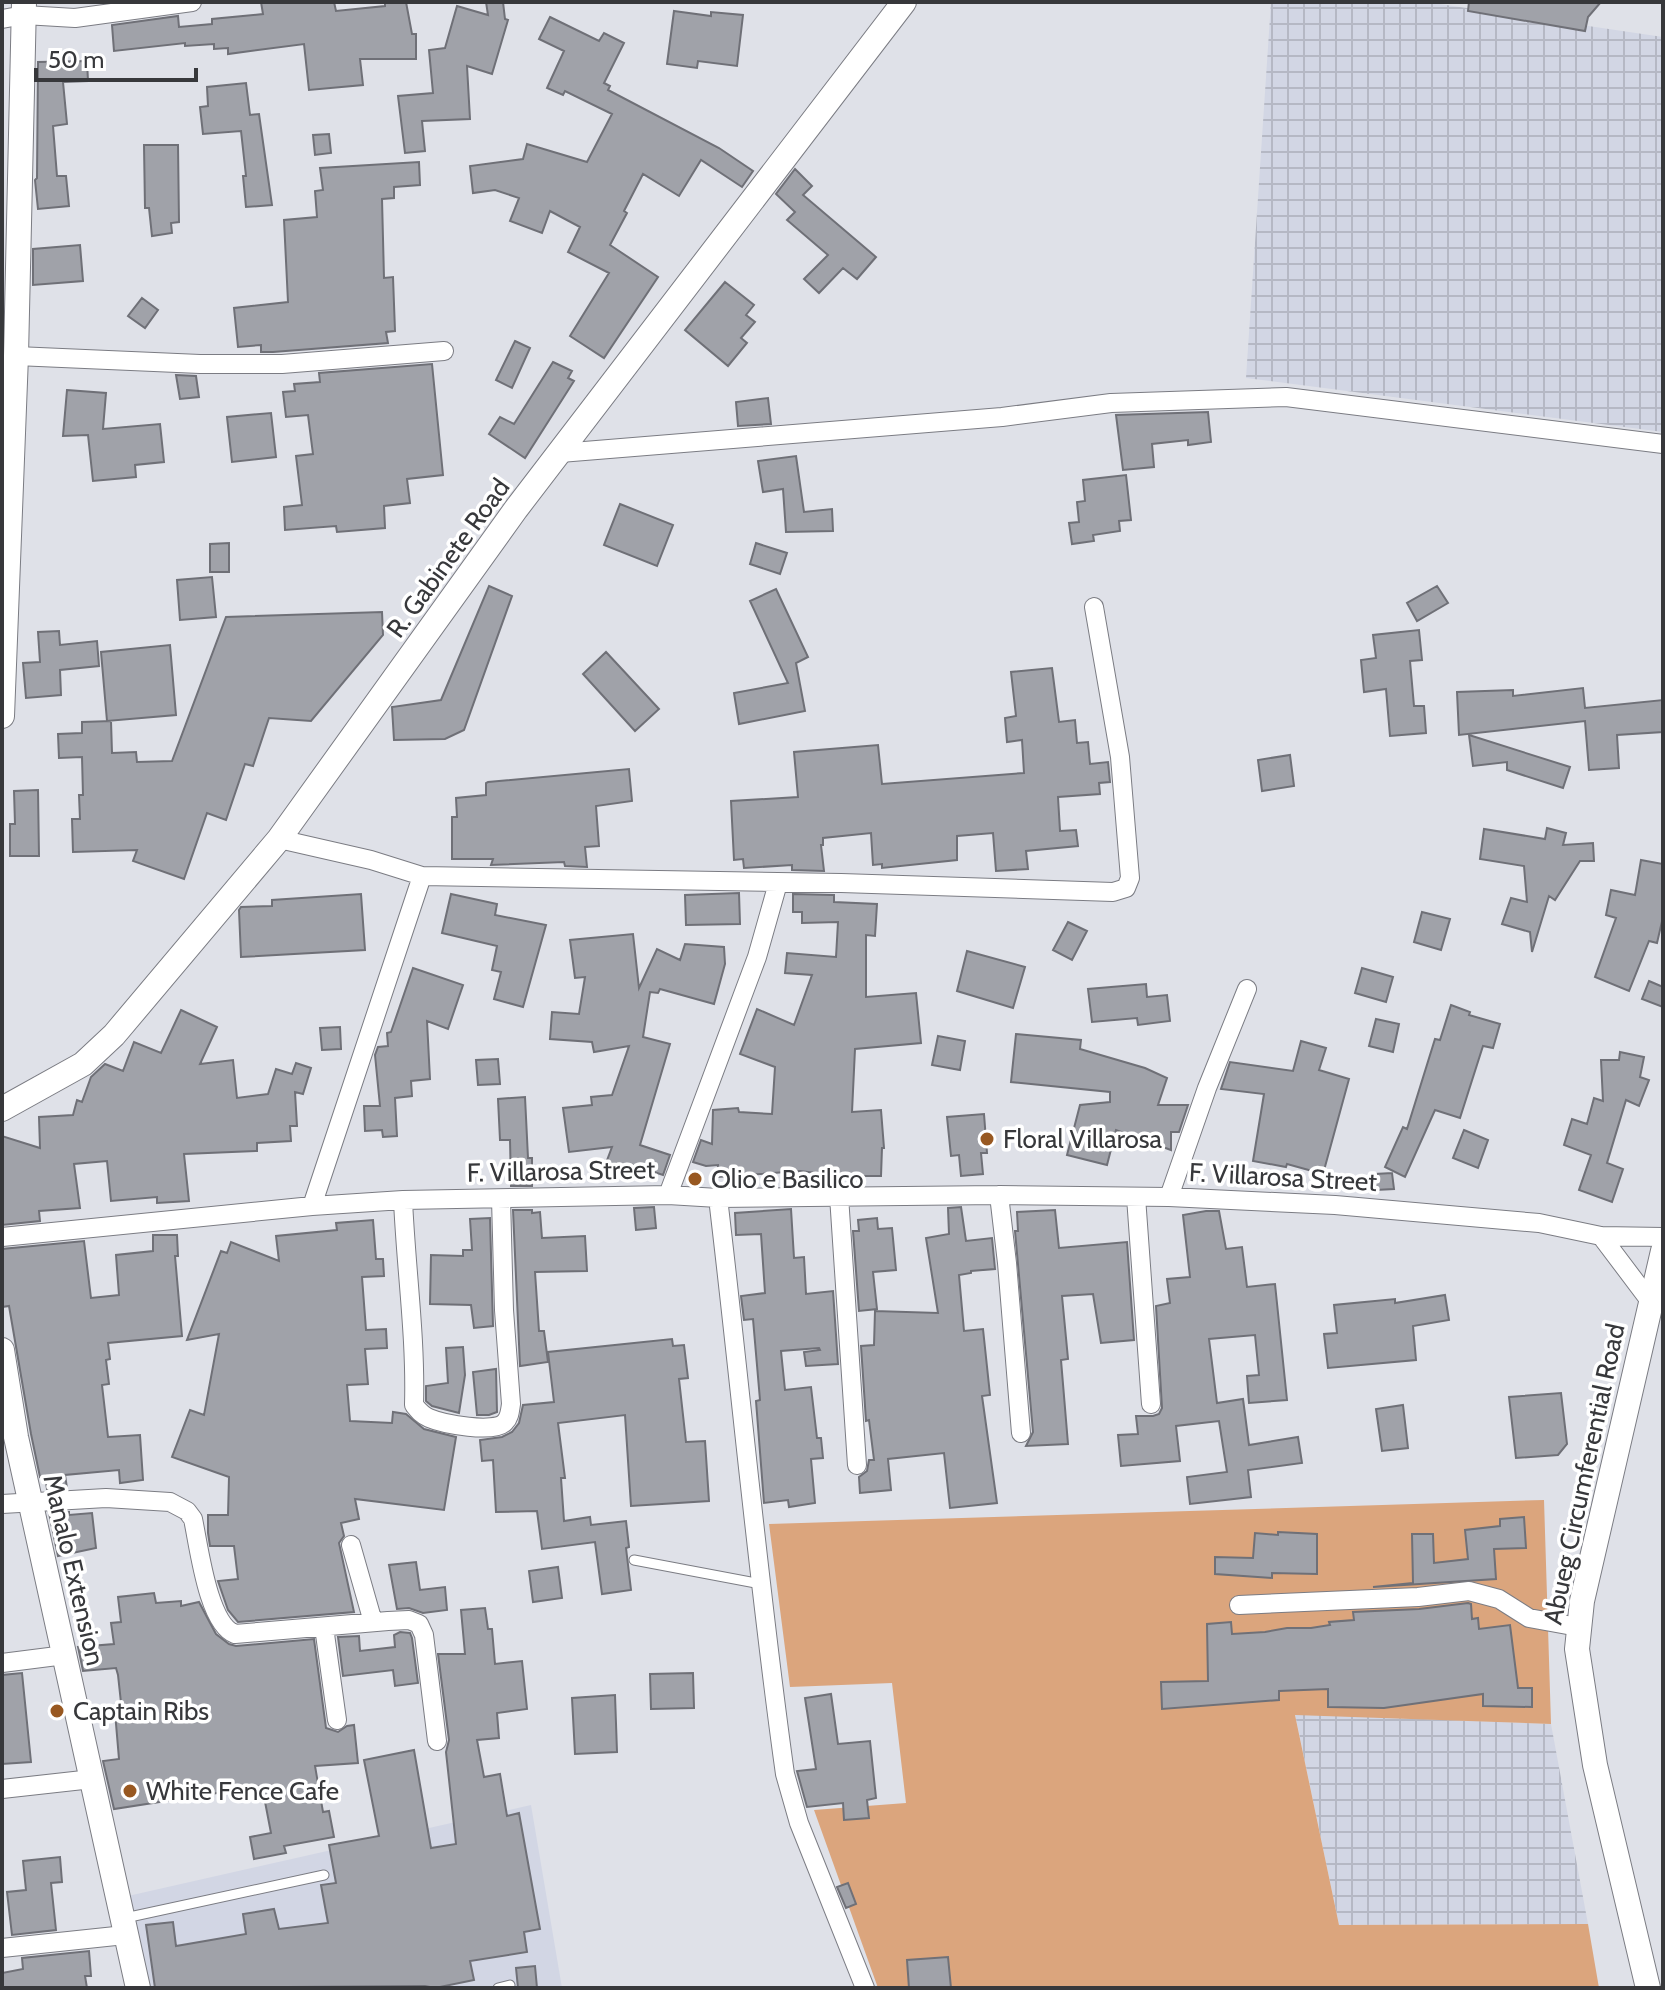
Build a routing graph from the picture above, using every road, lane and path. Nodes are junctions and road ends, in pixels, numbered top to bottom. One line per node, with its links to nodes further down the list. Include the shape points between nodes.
1 (192, 2): 3 (street, via 75,18)
2 (904, 2): 7 (street, R. Gabinete Road)
3 (17, 12): 5 (street)
4 (444, 351): 5 (street, via 282,364)
5 (16, 356): 9 (street)
6 (1663, 444): 7 (street, via 1301,399 1246,397 1111,403 1002,417)
7 (560, 453): 10 (street, R. Gabinete Road)
8 (1094, 607): 12 (street, via 1120,757 1130,878 1126,888 1113,892)
9 (2, 716)
10 (279, 839): 11 (street); 14 (street, R. Gabinete Road, via 114,1035 83,1064)
11 (422, 876): 12 (street); 23 (street)
12 (778, 883): 15 (street, via 757,957)
13 (1247, 989): 19 (street)
14 (2, 1109)
15 (668, 1195): 20 (street, F. Villarosa Street); 21 (street, F. Villarosa Street)
16 (999, 1195): 17 (street, F. Villarosa Street); 18 (street, F. Villarosa Street); 31 (street)
17 (839, 1196): 20 (street, F. Villarosa Street); 33 (street)
18 (1136, 1197): 19 (street, F. Villarosa Street); 30 (street)
19 (1169, 1197): 24 (street, F. Villarosa Street, via 1435,1213 1539,1223)
20 (718, 1198): 38 (street)
21 (501, 1199): 22 (street, F. Villarosa Street); 22 (street, via 511,1404 508,1419 491,1428 430,1419 414,1405)
22 (403, 1200): 23 (street, F. Villarosa Street)
23 (312, 1206): 25 (street, F. Villarosa Street)
24 (1601, 1236): 26 (street, F. Villarosa Street); 28 (street)
25 (2, 1237)
26 (1663, 1237)
27 (1661, 1265): 28 (street, Abueg Circumferential Road)
28 (1650, 1301): 42 (street, Abueg Circumferential Road)
29 (2, 1350): 32 (street, Manalo Extension)
30 (1151, 1404)
31 (1021, 1433)
32 (9, 1438): 34 (street, Manalo Extension)
33 (857, 1465)
34 (31, 1502): 35 (street); 41 (street, via 170,1502 193,1519 214,1612 229,1631); 43 (street, Manalo Extension)
35 (2, 1504)
36 (351, 1545): 40 (street)
37 (634, 1560): 38 (lane)
38 (761, 1584): 55 (street, via 785,1774 799,1823)
39 (1239, 1605): 42 (street, via 1469,1591 1499,1599 1529,1618)
40 (373, 1622): 41 (street); 46 (street, via 409,1620 422,1627)
41 (324, 1627): 45 (street)
42 (1578, 1627): 56 (street, Abueg Circumferential Road, via 1578,1666 1595,1765)
43 (65, 1655): 44 (street); 47 (street, Manalo Extension)
44 (2, 1663)
45 (337, 1720)
46 (437, 1741)
47 (92, 1779): 48 (street); 50 (street, Manalo Extension)
48 (2, 1789)
49 (324, 1875): 50 (lane)
50 (124, 1927): 51 (street); 53 (street, Manalo Extension)
51 (2, 1948)
52 (510, 1985): 54 (lane)
53 (138, 1988)
54 (498, 1988)
55 (865, 1988)
56 (1648, 1988)

